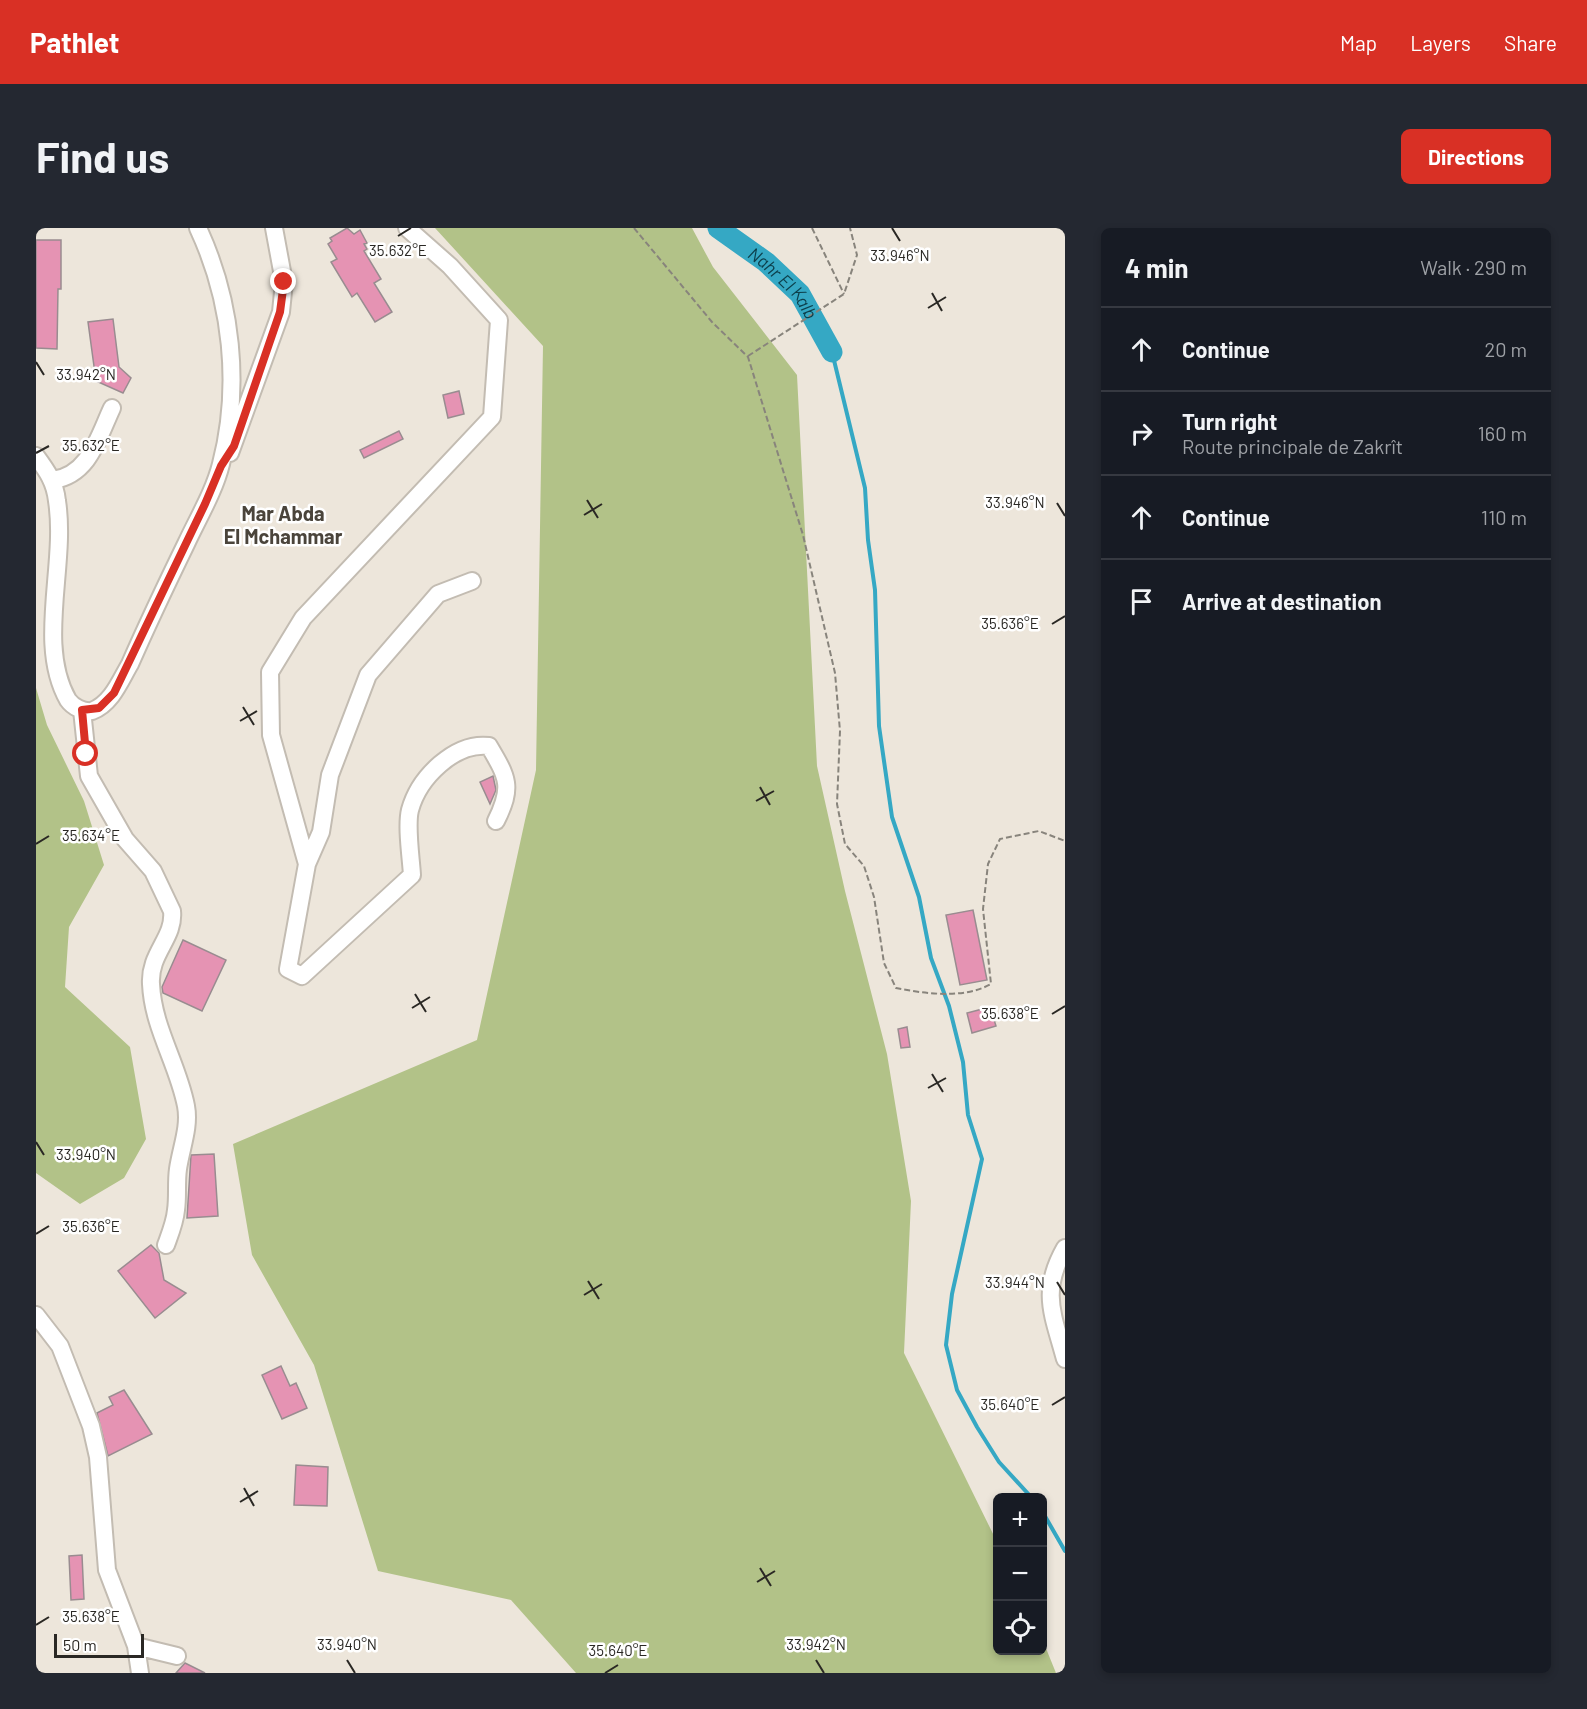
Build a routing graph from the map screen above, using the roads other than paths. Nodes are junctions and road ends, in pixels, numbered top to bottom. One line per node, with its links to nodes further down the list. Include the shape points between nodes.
1 (198, 228): 6 (street, via 218,274 226,309 231,382)
2 (274, 228): 6 (street, via 284,282 280,312 234,446)
3 (407, 228): 11 (street, via 450,266 499,320 492,417 303,618 270,672 271,735)
4 (112, 408): 7 (street, via 84,464 69,477)
5 (36, 456): 7 (street)
6 (221, 466): 9 (street, via 114,693 99,708)
7 (53, 480): 9 (street, via 58,526 48,646 59,687 71,705)
8 (472, 581): 11 (street, via 438,594 368,675 330,775 321,832)
9 (82, 710): 12 (street, via 89,776 125,839 153,871 172,911 166,938 151,967 159,1030 187,1108 176,1211)
10 (496, 821): 11 (street, via 508,797 504,771 489,746 473,744 433,768 410,811 412,875 302,976 288,969)
11 (307, 864)
12 (166, 1245)
13 (1065, 1248): 15 (street, via 1054,1269 1049,1302)
14 (36, 1315): 16 (street, via 60,1346 91,1426 98,1457 107,1570)
15 (1065, 1359)
16 (136, 1646): 17 (street); 18 (street)
17 (177, 1656)
18 (140, 1673)

